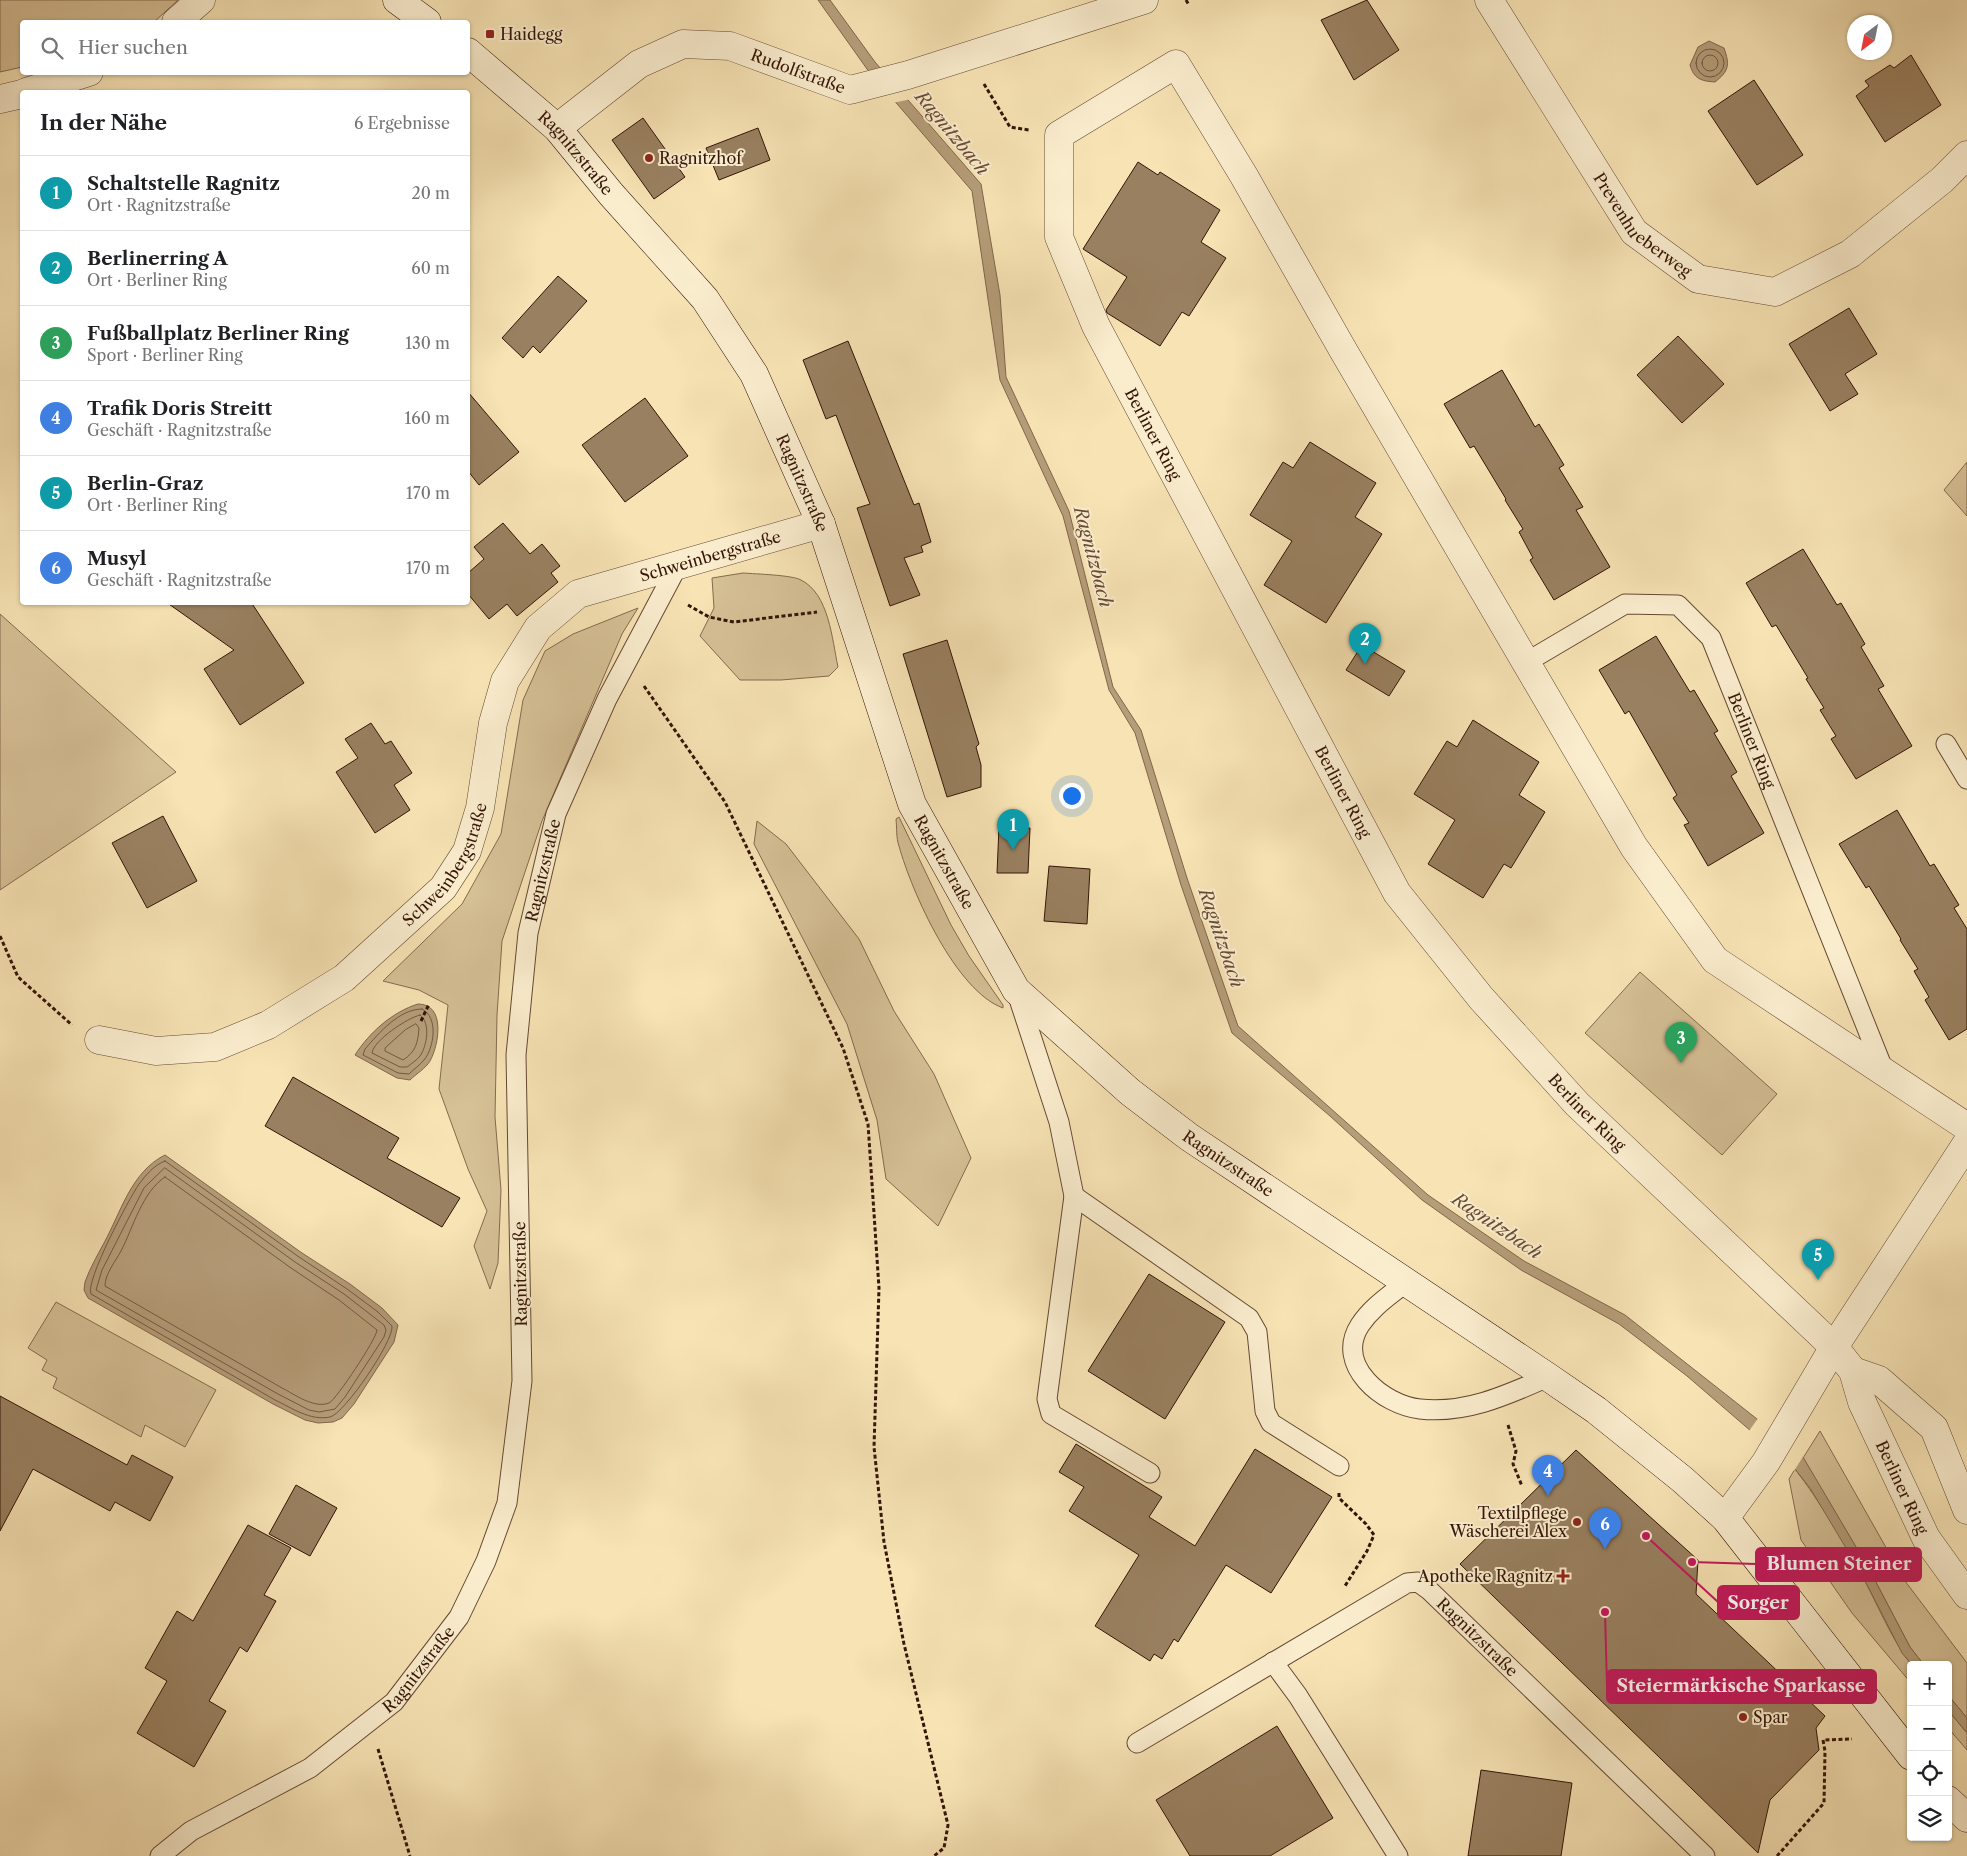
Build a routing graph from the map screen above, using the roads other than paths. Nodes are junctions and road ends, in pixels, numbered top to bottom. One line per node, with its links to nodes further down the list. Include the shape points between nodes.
1 (201, 0): 5 (street)
2 (397, 0): 6 (street)
3 (1144, 0): 12 (street, Rudolfstraße, via 908,76 850,90 730,46 683,44 639,64)
4 (1489, 0): 13 (street, Prevenhueberweg, via 1634,232 1698,279 1775,292 1850,254 1942,180)
5 (178, 20)
6 (424, 20)
7 (470, 54): 12 (street, Ragnitzstraße)
8 (80, 75): 9 (street)
9 (33, 90)
10 (20, 94): 11 (street)
11 (0, 99)
12 (557, 128): 14 (street, Ragnitzstraße, via 705,299 754,374)
13 (1967, 155)
14 (821, 524): 15 (street, Schweinbergstraße); 19 (street, Ragnitzstraße, via 912,804)
15 (678, 565): 20 (street, Schweinbergstraße, via 578,594 538,628 505,681 493,723 480,808 467,851 443,888 344,978 268,1025 215,1047 156,1052); 39 (lane, Ragnitzstraße, via 607,699 556,814 528,933 516,1055 522,1381 507,1503 486,1561 459,1617 394,1702 310,1768 191,1831)
16 (1526, 663): 21 (street, via 1634,847 1715,960); 21 (lane, Berliner Ring, via 1625,604 1678,605 1711,638); 26 (street, Berliner Ring, via 1176,64 1059,135 1059,237 1096,326 1396,893 1481,998 1577,1104)
17 (1946, 744): 18 (lane)
18 (1967, 779)
19 (1016, 990): 24 (lane, Ragnitzstraße, via 1058,1122); 25 (street, Ragnitzstraße, via 1130,1092 1189,1137)
20 (99, 1040)
21 (1884, 1071): 22 (street)
22 (1967, 1126)
23 (1967, 1143): 26 (street)
24 (1074, 1196): 29 (lane, via 1249,1318 1257,1332 1265,1411 1271,1423); 30 (lane, Ragnitzstraße, via 1046,1399 1051,1414)
25 (1405, 1283): 28 (street, Ragnitzstraße); 28 (lane, via 1374,1308 1359,1326 1355,1338 1356,1363 1377,1392 1405,1406 1434,1409 1471,1406)
26 (1834, 1348): 27 (street, Berliner Ring); 32 (street, via 1766,1462)
27 (1853, 1371): 31 (street, via 1879,1380 1934,1428); 33 (street, Berliner Ring, via 1862,1402 1926,1538)
28 (1548, 1377): 32 (street, Ragnitzstraße, via 1596,1410)
29 (1339, 1466)
30 (1150, 1474)
31 (1967, 1510)
32 (1725, 1518): 36 (street, Ragnitzstraße)
33 (1967, 1594)
34 (1273, 1662): 35 (lane, Ragnitzstraße); 40 (lane, via 1298,1696); 41 (lane, Ragnitzstraße, via 1408,1583 1418,1582)
35 (1137, 1743)
36 (1907, 1751)
37 (1952, 1804): 38 (street)
38 (1967, 1818)
39 (160, 1856)
40 (1398, 1856)
41 (1705, 1856)

